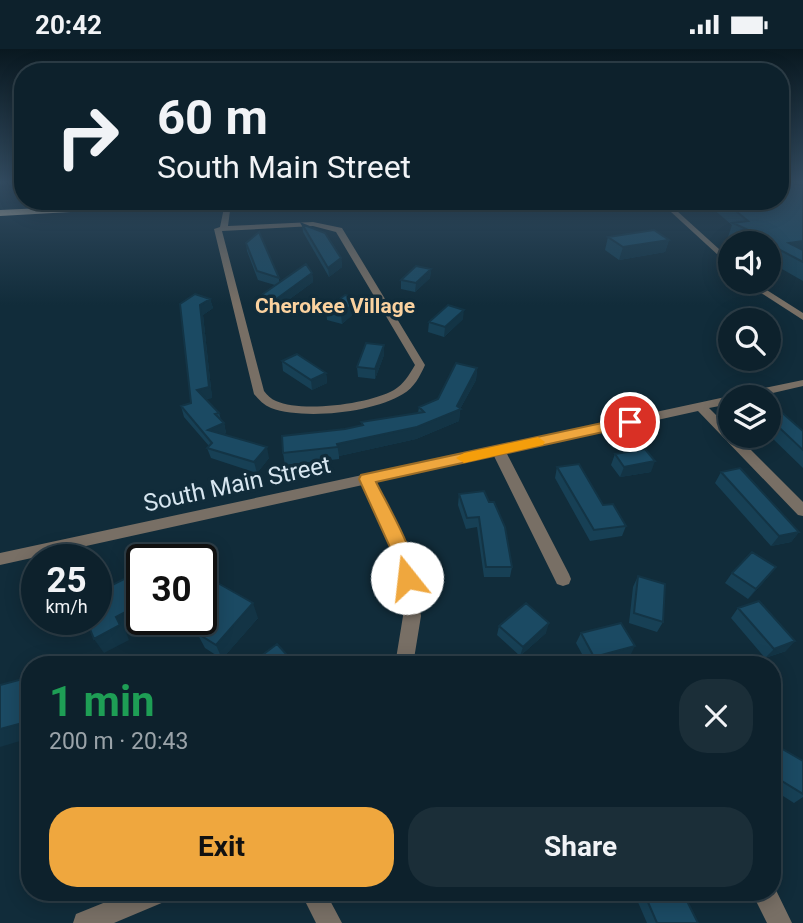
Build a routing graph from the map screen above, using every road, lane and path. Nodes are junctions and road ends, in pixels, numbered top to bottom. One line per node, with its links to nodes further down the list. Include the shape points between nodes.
1 (225, 224): 3 (street)
2 (687, 224): 4 (street)
3 (224, 228): 3 (street, via 313,224 339,230 416,356 420,365 413,381 396,394 325,410 271,404 258,392 218,229)
4 (718, 253)
5 (767, 294): 6 (street)
6 (803, 317)
7 (803, 383): 8 (street)
8 (781, 388)
9 (718, 402): 10 (street, South Main Street)
10 (701, 406): 11 (street, South Main Street); 13 (street)
11 (498, 450): 12 (street, South Main Street); 15 (street)
12 (366, 479): 14 (street, South Main Street); 16 (street, via 404,558 412,616)
13 (803, 511)
14 (0, 559)
15 (563, 579)
16 (405, 656)
17 (136, 901): 20 (street)
18 (318, 901): 21 (street)
19 (768, 901): 22 (street)
20 (85, 923)
21 (330, 923)
22 (780, 923)

